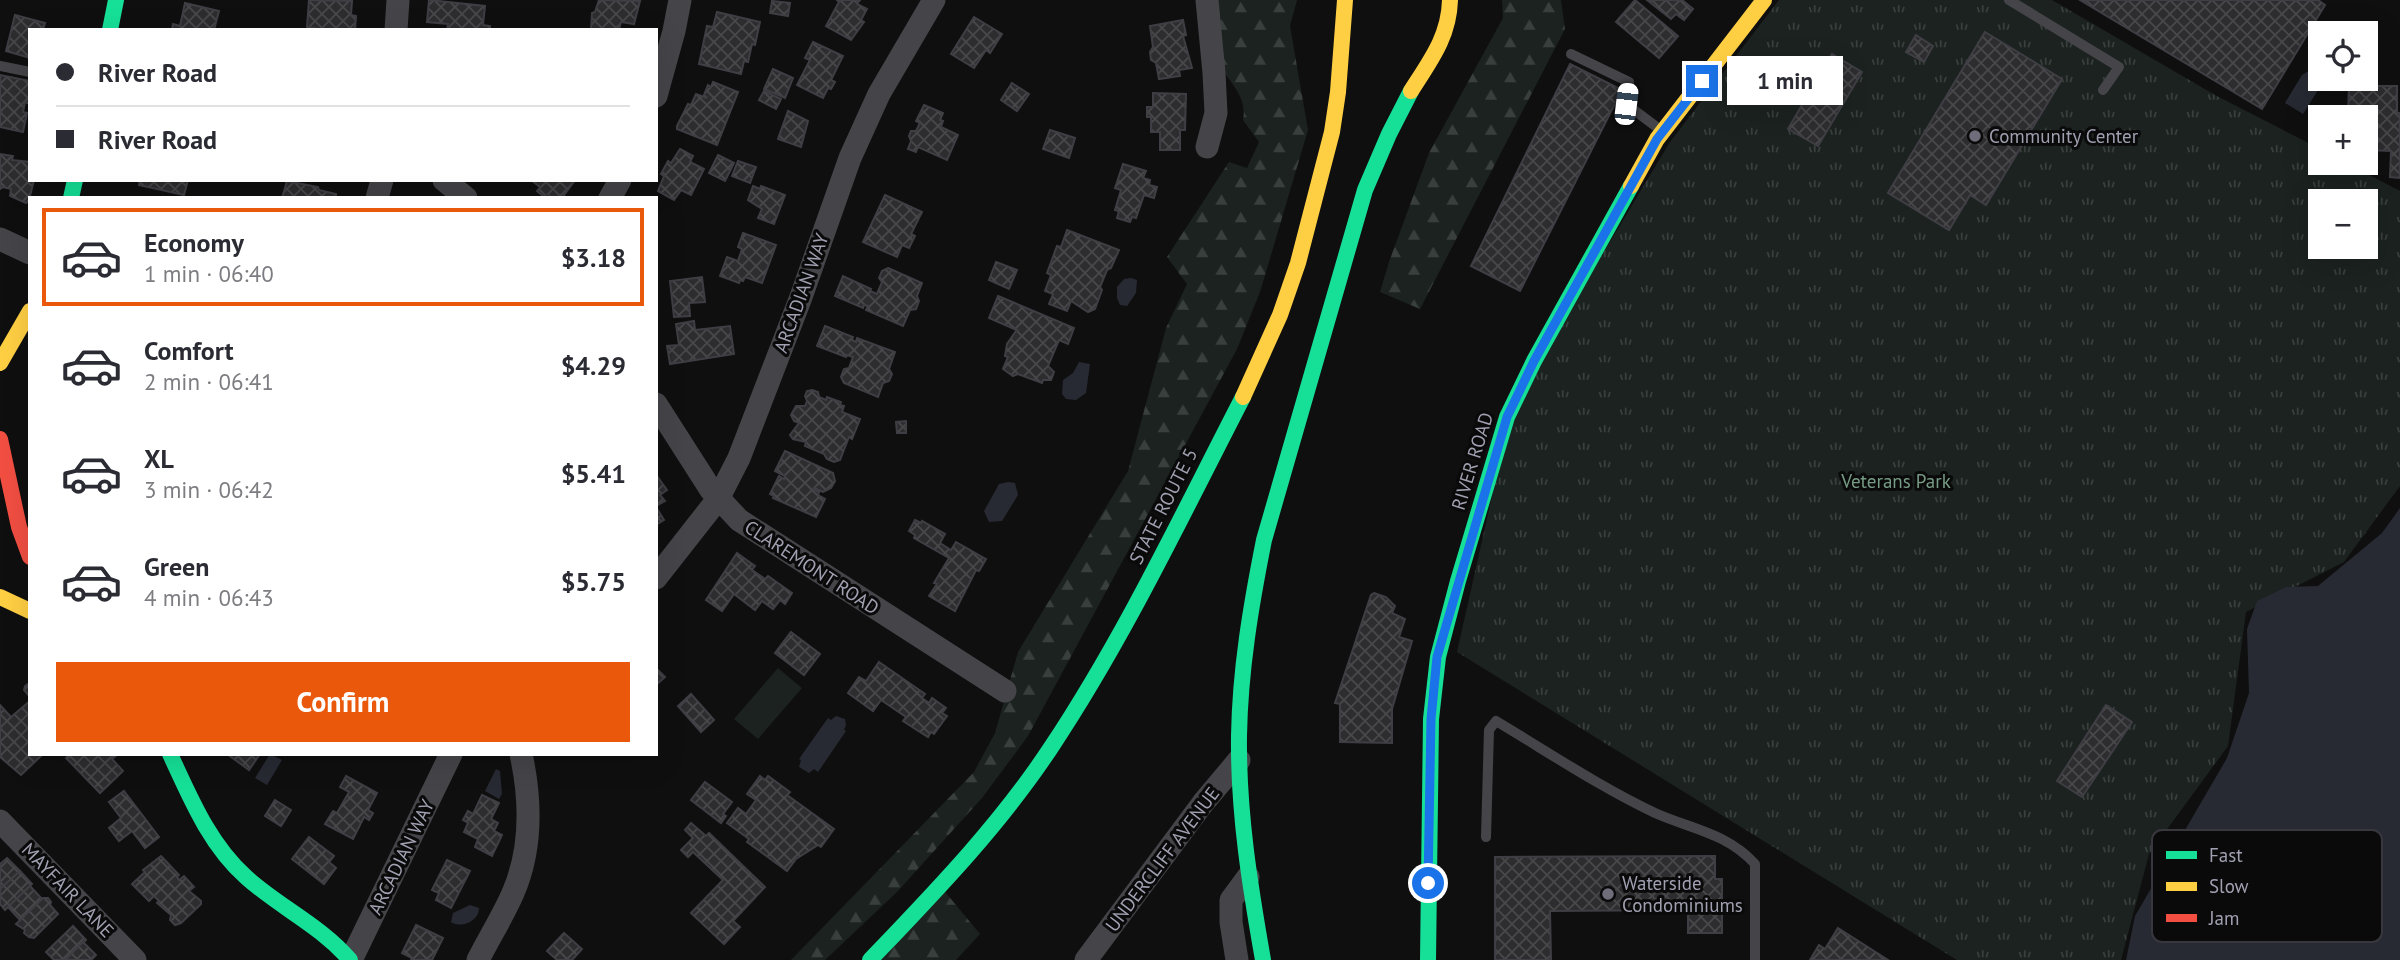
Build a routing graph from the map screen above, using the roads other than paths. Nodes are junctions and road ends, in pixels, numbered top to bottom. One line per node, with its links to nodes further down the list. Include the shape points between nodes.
1 (116, 0): 10 (main road)
2 (398, 0): 11 (street)
3 (680, 0): 15 (street)
4 (934, 0): 27 (street, ARCADIAN WAY, via 879,94 850,159 744,445)
5 (1207, 0): 18 (street, via 1216,113)
6 (1345, 0): 43 (main road, STATE ROUTE 5, via 1332,132 1298,263 1259,365 1137,603 1052,747 960,867)
7 (1450, 0): 36 (main road, via 1448,29 1440,50 1406,100 1365,190 1264,540 1246,648)
8 (1764, 0): 17 (main road, RIVER ROAD)
9 (2010, 0): 16 (lane, via 2119,67)
10 (110, 28)
11 (396, 28)
12 (1571, 54): 17 (lane, via 1629,82 1626,104)
13 (0, 66): 14 (lane)
14 (28, 72)
15 (658, 89)
16 (2103, 90)
17 (1663, 132): 47 (main road, RIVER ROAD, via 1507,417 1454,593 1437,657 1431,719)
18 (1208, 147)
19 (446, 182): 20 (street)
20 (464, 196)
21 (0, 239): 22 (street)
22 (28, 252)
23 (28, 315): 24 (main road)
24 (1, 364)
25 (658, 407): 27 (street, CLAREMONT ROAD)
26 (0, 439): 28 (main road)
27 (718, 499): 29 (street, ARCADIAN WAY); 32 (street, CLAREMONT ROAD, via 751,529)
28 (28, 552)
29 (658, 575)
30 (0, 597): 31 (main road)
31 (28, 610)
32 (1005, 691)
33 (171, 756): 41 (main road, via 209,833 227,858 247,878 322,930)
34 (450, 756): 41 (street, ARCADIAN WAY)
35 (521, 756): 42 (street, via 528,832 524,859 513,893)
36 (1239, 760): 39 (main road); 44 (street, UNDERCLIFF AVENUE)
37 (0, 821): 40 (street, MAYFAIR LANE)
38 (1486, 837): 48 (lane, via 1489,730 1496,720 1623,796 1731,843 1747,855 1755,864)
39 (1248, 877): 45 (street, via 1231,900); 46 (main road)
40 (135, 960)
41 (350, 960)
42 (478, 960)
43 (870, 960)
44 (1086, 960)
45 (1237, 960)
46 (1263, 960)
47 (1428, 960)
48 (1755, 960)

